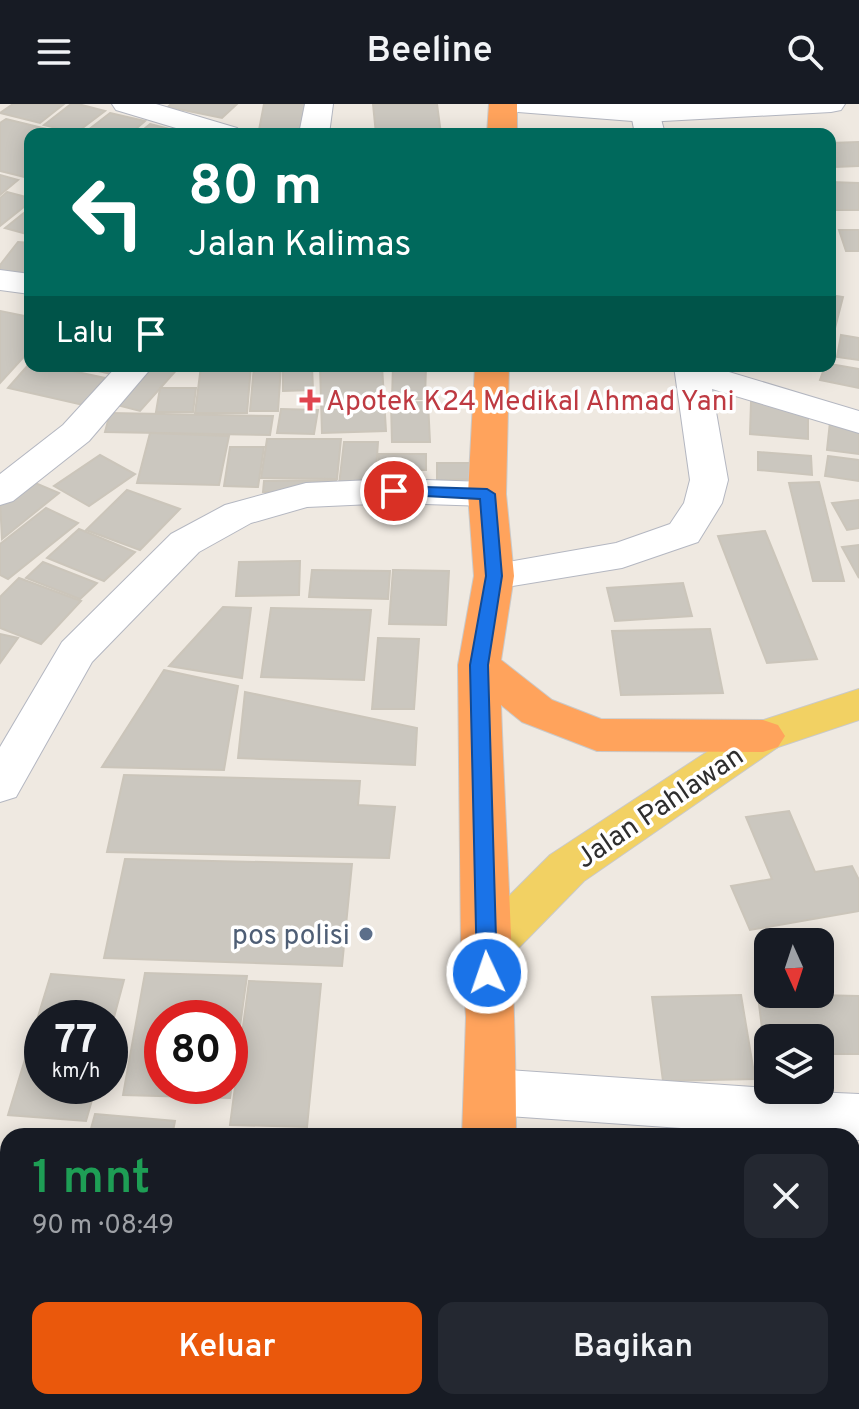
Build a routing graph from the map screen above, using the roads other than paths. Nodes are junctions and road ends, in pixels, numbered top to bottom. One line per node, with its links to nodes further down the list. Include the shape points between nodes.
1 (126, 104): 7 (street)
2 (319, 104): 8 (street)
3 (503, 104): 9 (highway)
4 (518, 104): 6 (street)
5 (831, 104): 6 (street)
6 (646, 117)
7 (207, 128)
8 (315, 128)
9 (502, 128)
10 (0, 280): 11 (street)
11 (24, 283)
12 (131, 372): 17 (street, via 76,433)
13 (492, 372): 18 (highway)
14 (691, 372): 19 (street, via 709,480 703,503 684,533 622,555)
15 (701, 372): 16 (street)
16 (859, 422)
17 (0, 493)
18 (487, 494): 19 (highway); 23 (street, via 306,495 238,514 185,543 77,652)
19 (494, 576): 20 (highway)
20 (479, 665): 22 (highway, via 537,711 597,735); 24 (highway)
21 (859, 704): 22 (main road, Jalan Pahlawan)
22 (763, 736): 24 (main road, Jalan Pahlawan, via 567,868)
23 (0, 785)
24 (485, 951): 25 (highway)
25 (490, 1114): 26 (street)
26 (859, 1117)

